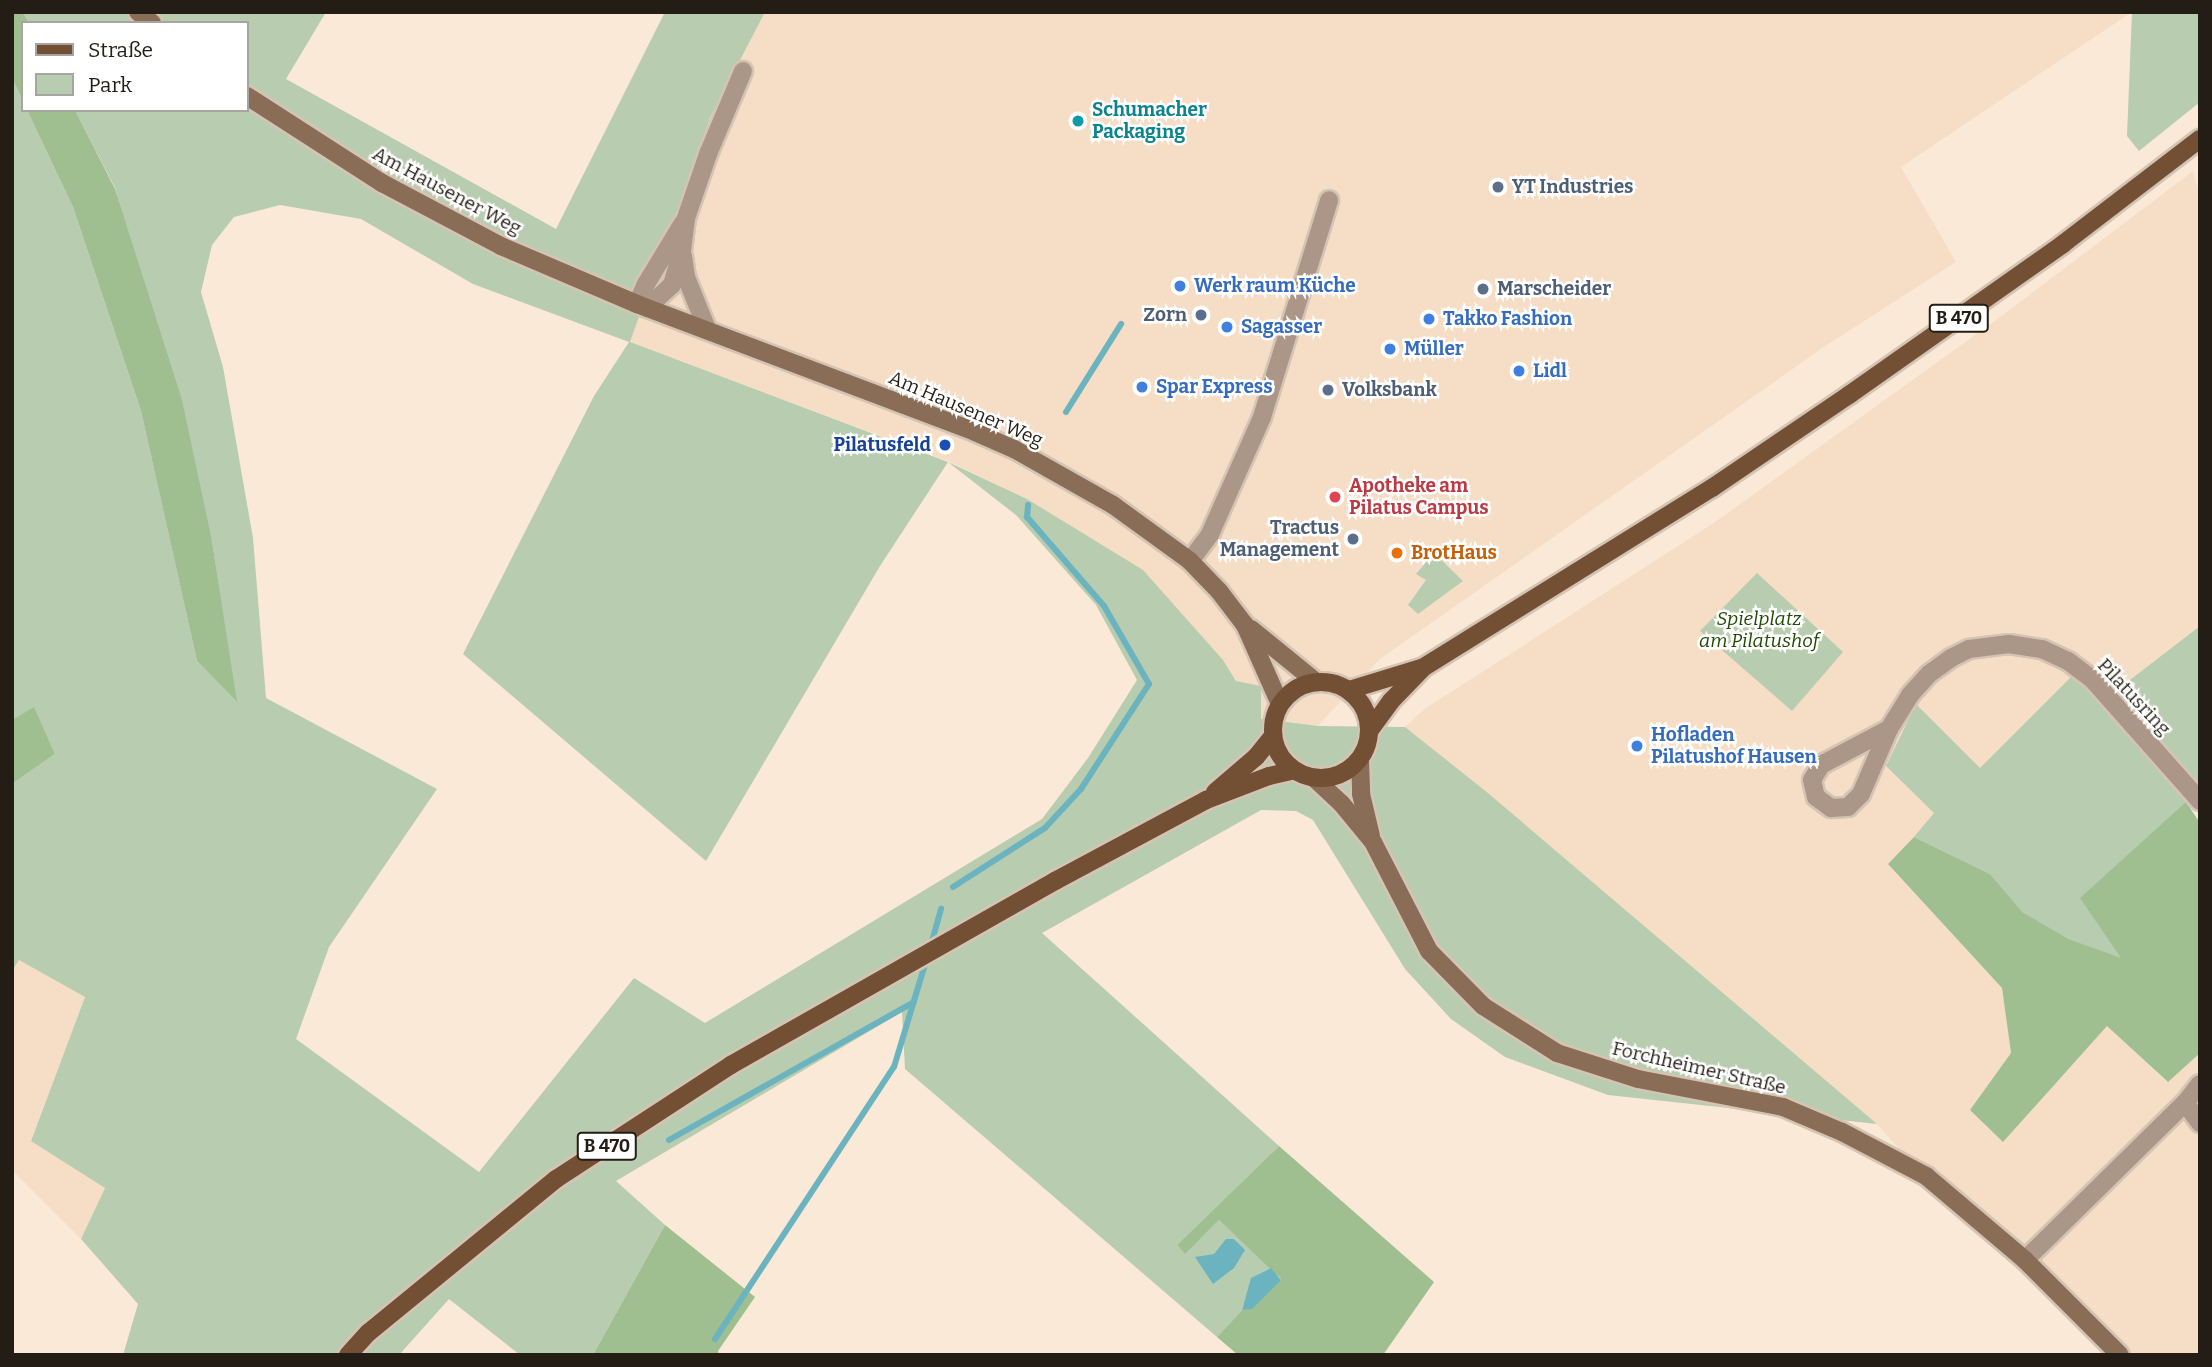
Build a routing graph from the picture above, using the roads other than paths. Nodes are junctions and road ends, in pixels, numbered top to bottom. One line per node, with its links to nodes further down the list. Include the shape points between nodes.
1 (743, 71): 5 (street)
2 (248, 97): 7 (main road, Am Hausener Weg, via 382,183 501,246)
3 (2200, 139): 11 (main road, B 470, via 2063,244 1837,403 1712,488)
4 (1329, 200): 9 (street, via 1262,417 1210,534)
5 (686, 218): 6 (street); 7 (street, via 646,284)
6 (682, 251): 7 (street, via 672,285); 8 (street, via 686,277)
7 (642, 306): 8 (main road, Am Hausener Weg)
8 (707, 329): 9 (main road, Am Hausener Weg, via 1014,449 1113,505)
9 (1190, 561): 10 (main road, Am Hausener Weg)
10 (1245, 625): 12 (main road); 14 (main road)
11 (1424, 667): 13 (main road, B 470); 16 (main road, B 470)
12 (1316, 682): 13 (main road); 14 (main road, via 1290,693)
13 (1349, 690): 16 (main road, via 1367,714)
14 (1280, 704): 17 (main road)
15 (1889, 729): 15 (street, Pilatusring, via 1821,765 1812,779 1816,797 1831,808 1848,807 1861,794); 22 (street, Pilatusring, via 1916,688 1951,658 1969,649 2009,644 2042,649 2092,679)
16 (1370, 730): 18 (main road)
17 (1273, 736): 19 (main road, via 1277,750); 21 (main road, B 470)
18 (1360, 760): 20 (main road, via 1331,778); 23 (main road)
19 (1294, 771): 20 (main road); 21 (main road, B 470)
20 (1314, 778): 23 (main road)
21 (1206, 800): 28 (main road, B 470, via 731,1065 556,1179 368,1333)
22 (2200, 801)
23 (1373, 842): 27 (main road, Forchheimer Straße, via 1429,951 1483,1006 1558,1053 1638,1079 1783,1107 1843,1132 1926,1176)
24 (2200, 1084): 25 (street)
25 (2185, 1103): 26 (street); 27 (street)
26 (2200, 1123)
27 (2025, 1260): 29 (main road, Forchheimer Straße)
28 (348, 1355)
29 (2120, 1355)

